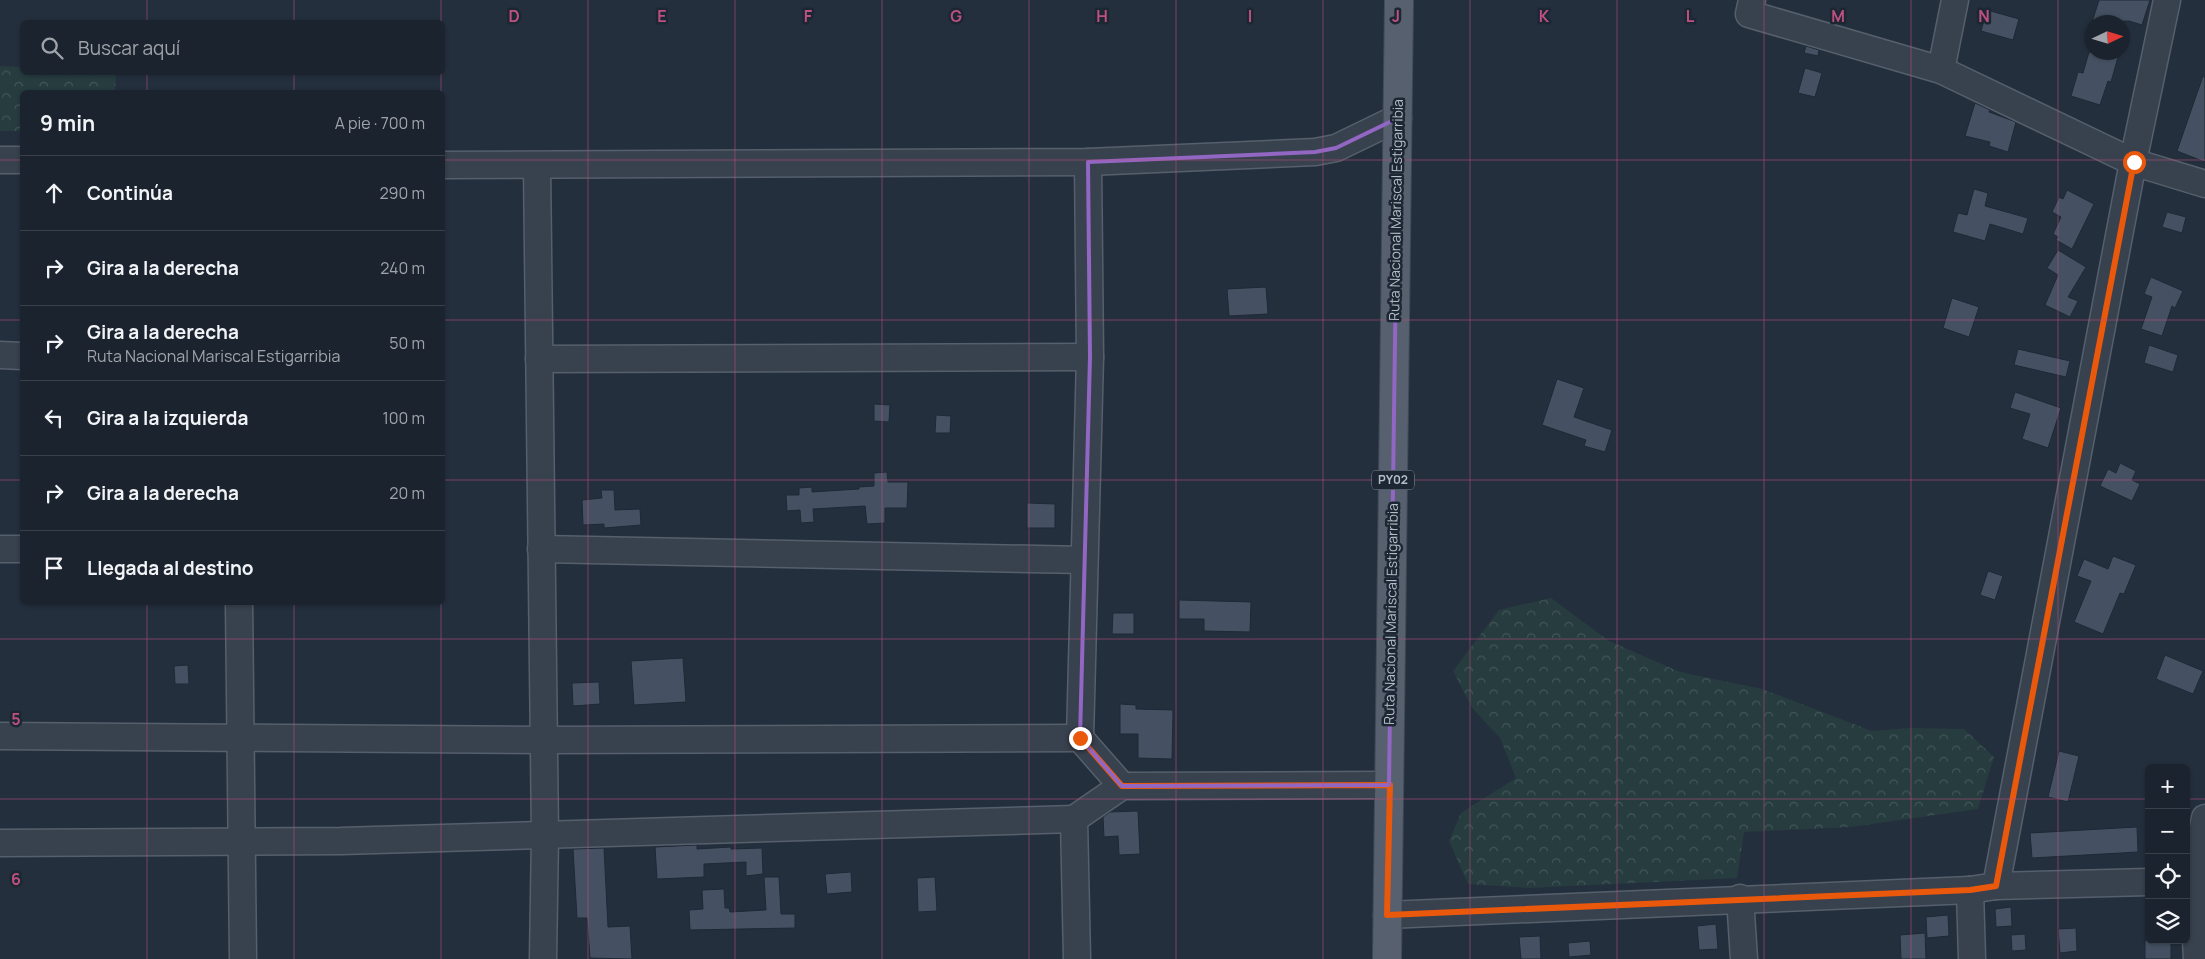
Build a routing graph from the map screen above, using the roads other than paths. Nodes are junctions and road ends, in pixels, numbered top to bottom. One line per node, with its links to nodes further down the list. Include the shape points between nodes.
1 (1399, 0): 6 (main road, Ruta Nacional Mariscal Estigarribia / PY02)
2 (1752, 0): 5 (street, via 1749,14)
3 (1955, 0): 5 (street)
4 (2167, 0): 10 (street)
5 (1941, 70): 10 (street)
6 (1398, 118): 9 (street, via 1336,148 1315,152); 27 (main road, Ruta Nacional Mariscal Estigarribia / PY02)
7 (0, 160): 8 (street)
8 (20, 160)
9 (1088, 162): 12 (street); 16 (street)
10 (2134, 162): 13 (street); 36 (street)
11 (445, 165): 12 (street)
12 (536, 166): 17 (street)
13 (2205, 184)
14 (0, 356): 15 (street)
15 (20, 356)
16 (1090, 357): 17 (street); 21 (street)
17 (539, 359): 20 (street)
18 (0, 549): 19 (street)
19 (20, 549)
20 (541, 549): 21 (street); 26 (street)
21 (1084, 560): 25 (street)
22 (239, 605): 24 (street)
23 (0, 736): 24 (street)
24 (240, 738): 26 (street); 32 (street)
25 (1080, 738): 26 (street); 28 (street)
26 (544, 740): 31 (street)
27 (1390, 785): 28 (street); 39 (main road, Ruta Nacional Mariscal Estigarribia / PY02)
28 (1122, 786): 30 (street)
29 (2205, 818): 34 (street)
30 (1074, 819): 31 (street); 42 (street)
31 (545, 835): 32 (street); 41 (street)
32 (242, 841): 33 (street); 40 (street)
33 (0, 843)
34 (2190, 877)
35 (2145, 882): 36 (street)
36 (1983, 888): 38 (street); 45 (street)
37 (2190, 891): 46 (street)
38 (1740, 898): 39 (street); 44 (street)
39 (1387, 915): 43 (main road, Ruta Nacional Mariscal Estigarribia / PY02)
40 (243, 959)
41 (543, 959)
42 (1077, 959)
43 (1387, 959)
44 (1744, 959)
45 (1972, 959)
46 (2197, 959)

